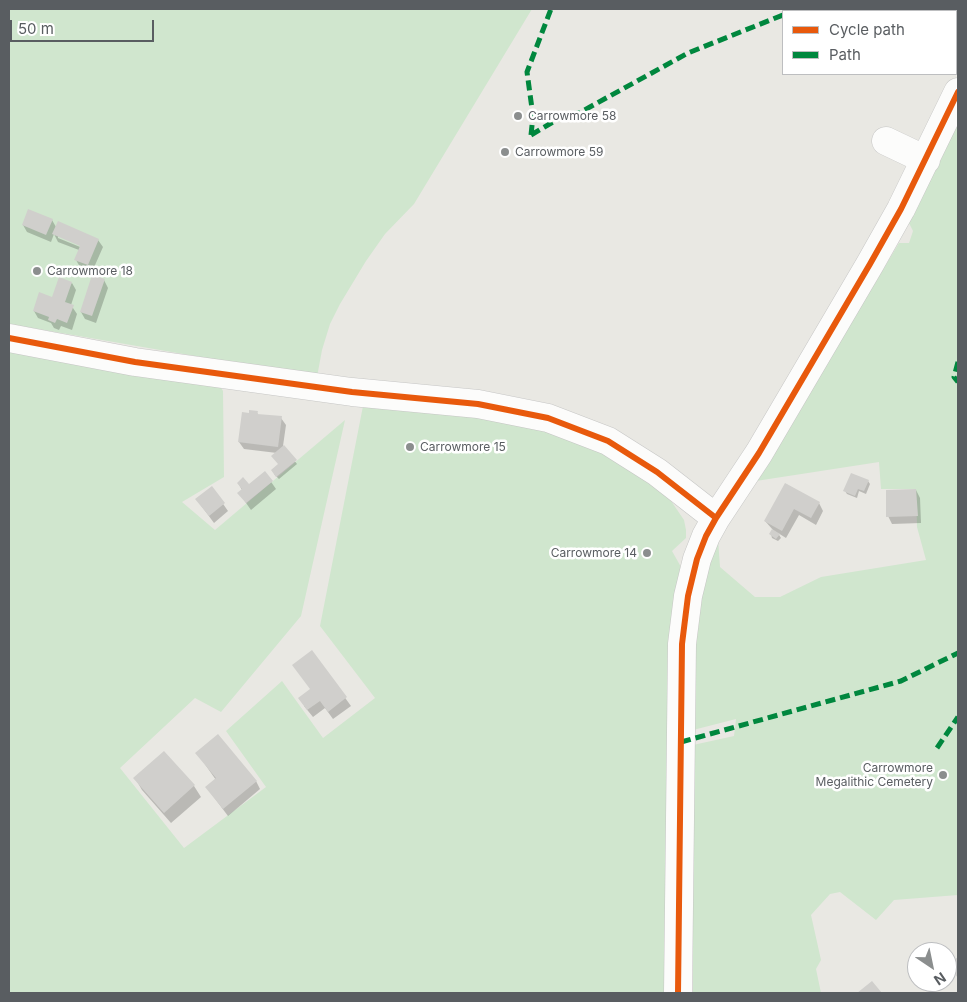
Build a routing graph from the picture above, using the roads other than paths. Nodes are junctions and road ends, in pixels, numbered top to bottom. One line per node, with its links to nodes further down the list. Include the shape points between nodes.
1 (958, 92): 3 (street)
2 (886, 142): 3 (street)
3 (926, 160): 5 (street, via 866,273 759,453)
4 (9, 338): 5 (street, via 135,362 352,392 478,404 548,418 608,441 657,472)
5 (716, 518): 6 (street, via 697,559 682,644)
6 (678, 993)

